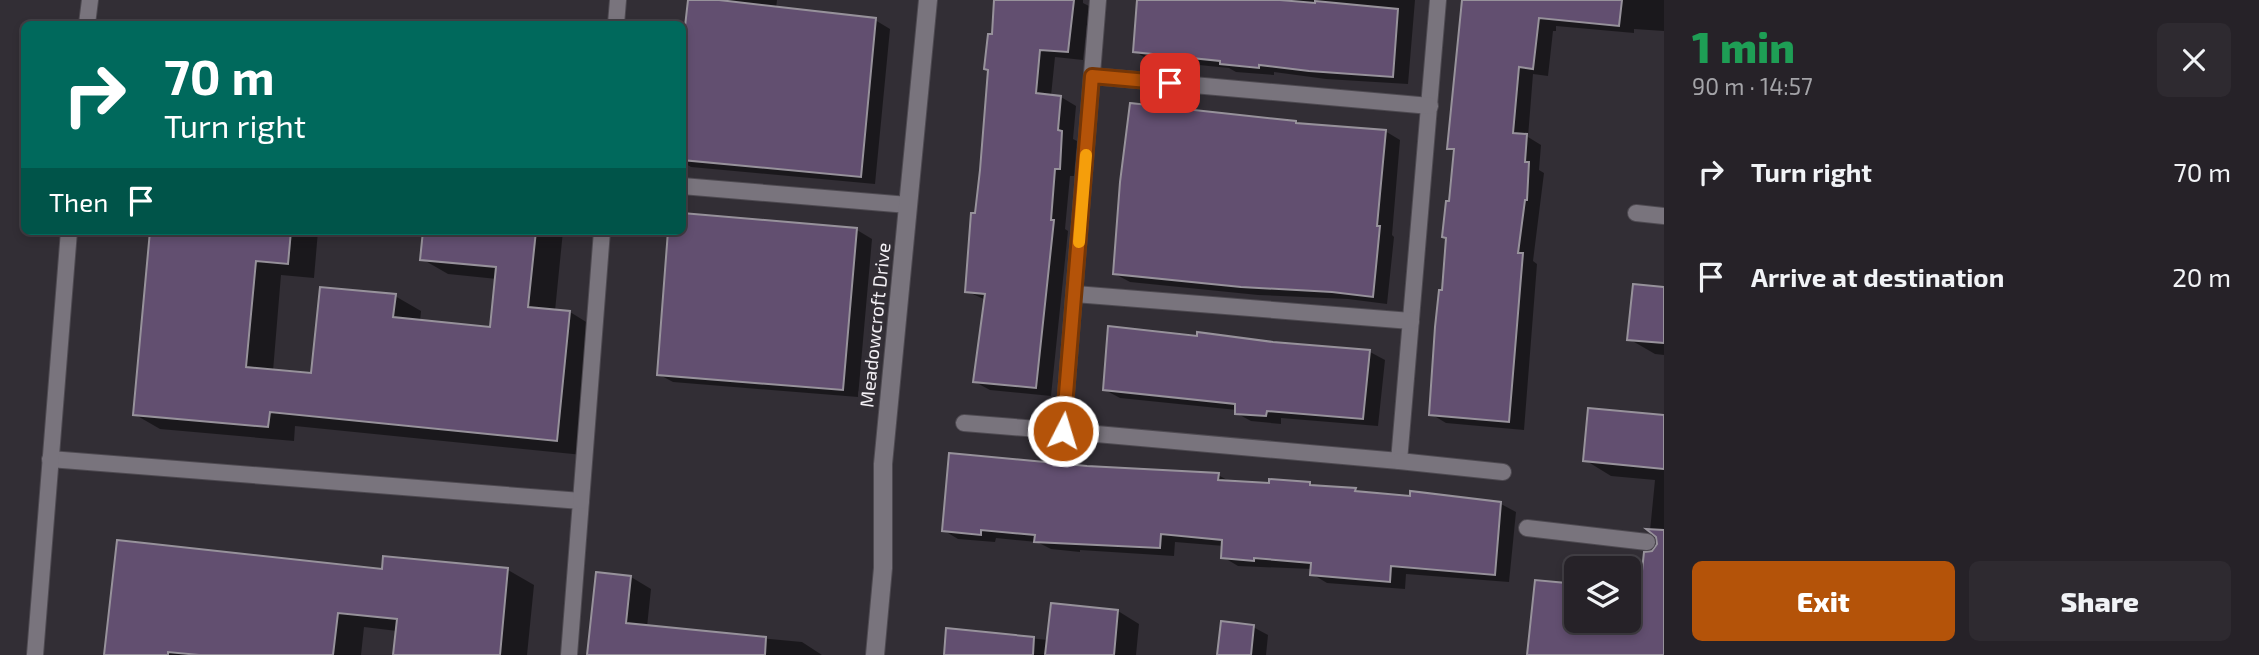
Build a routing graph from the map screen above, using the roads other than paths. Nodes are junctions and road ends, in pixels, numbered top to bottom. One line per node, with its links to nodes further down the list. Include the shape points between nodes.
1 (90, 0): 6 (lane)
2 (618, 0): 7 (lane)
3 (928, 0): 11 (street, Meadowcroft Drive)
4 (1098, 0): 8 (lane)
5 (1438, 0): 9 (lane)
6 (87, 21)
7 (616, 21)
8 (1092, 76): 9 (lane); 16 (lane)
9 (1430, 106): 17 (lane)
10 (686, 186): 11 (lane)
11 (908, 205): 28 (street, Meadowcroft Drive, via 883,464 883,568)
12 (1636, 213): 13 (lane)
13 (1664, 216)
14 (69, 235): 20 (lane)
15 (601, 235): 23 (lane)
16 (1075, 294): 17 (lane); 19 (lane)
17 (1411, 321): 21 (lane)
18 (964, 423): 19 (lane)
19 (1063, 431): 21 (lane)
20 (50, 459): 23 (lane); 26 (lane)
21 (1399, 461): 22 (lane)
22 (1503, 472)
23 (581, 501): 27 (lane)
24 (1527, 528): 25 (lane)
25 (1647, 542)
26 (35, 655)
27 (569, 655)
28 (875, 655)

